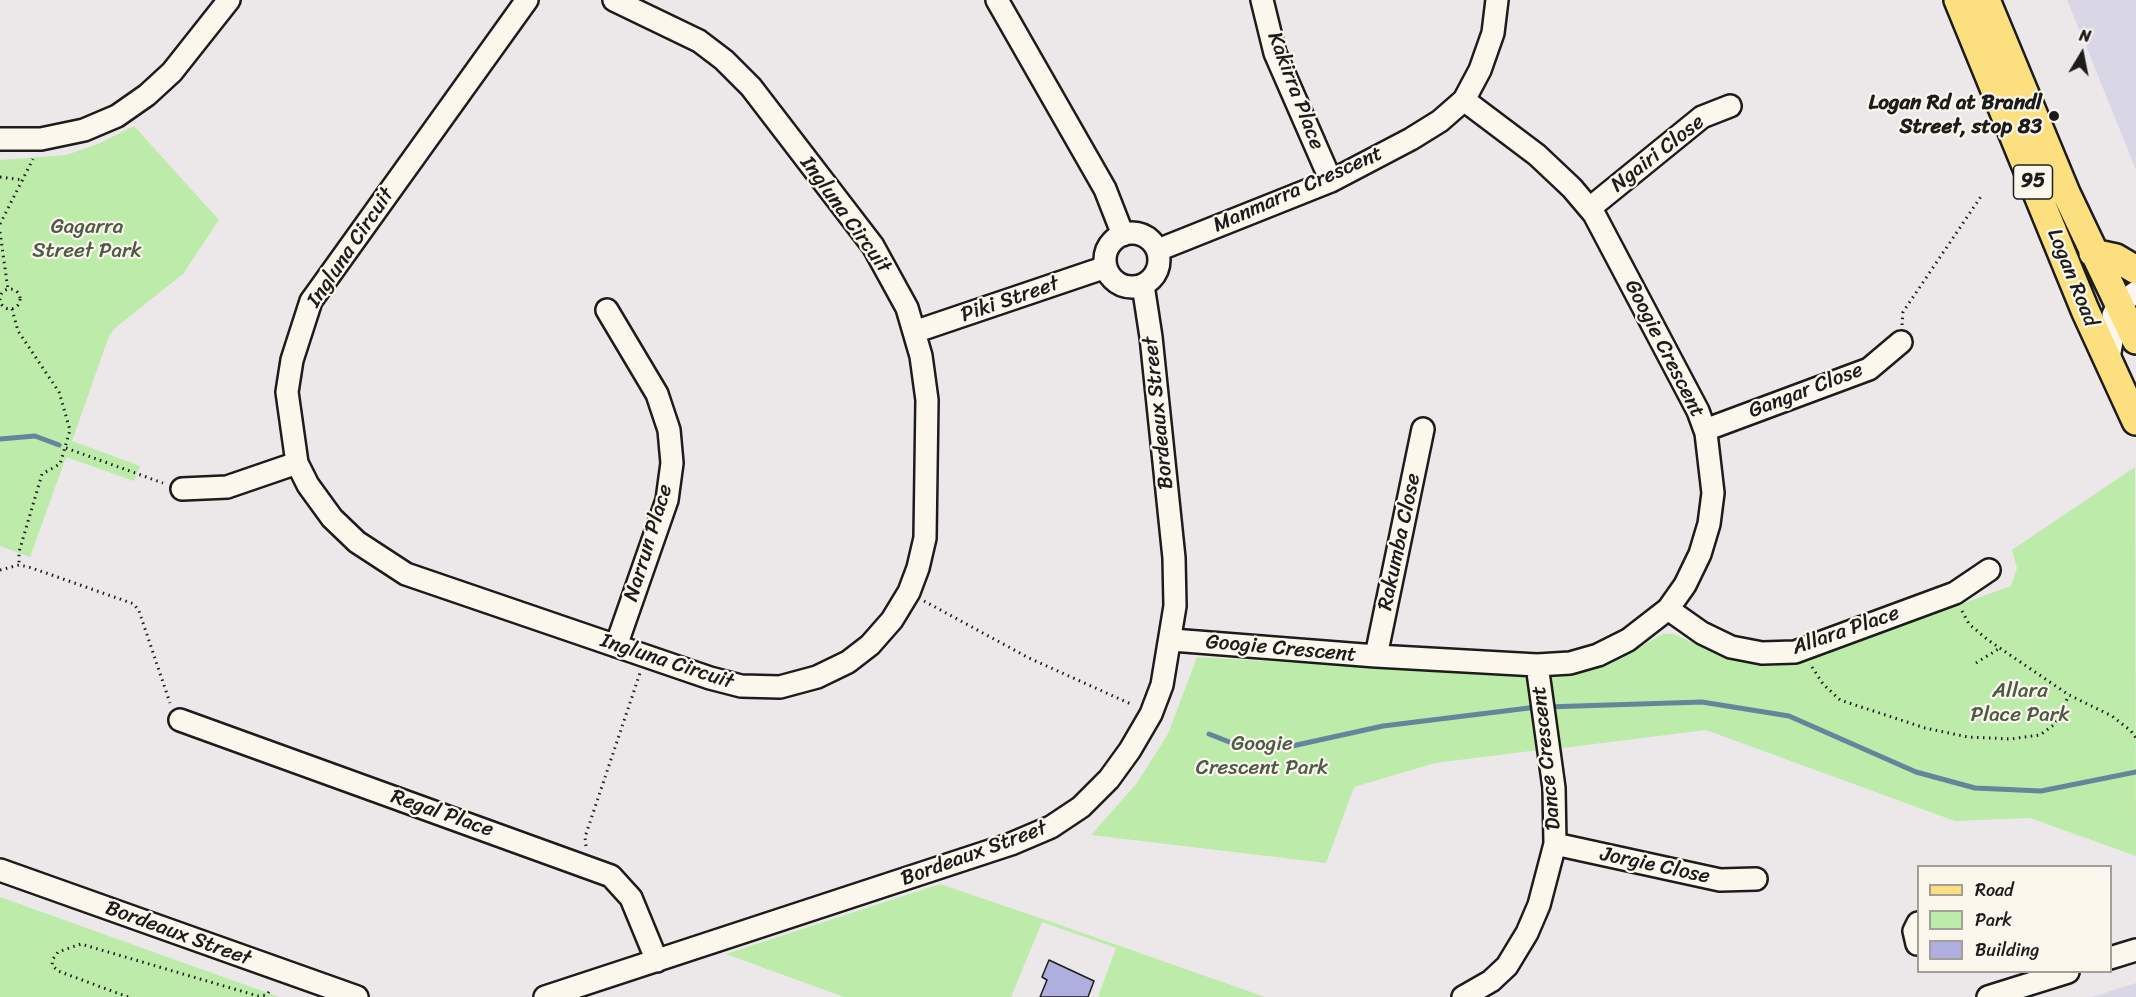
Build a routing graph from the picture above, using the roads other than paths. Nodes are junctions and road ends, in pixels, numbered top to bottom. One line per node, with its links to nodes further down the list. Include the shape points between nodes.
1 (229, 0): 11 (street, via 172,72 117,116 84,130 41,139)
2 (527, 0): 29 (street, Ingluna Circuit, via 311,301 292,360 287,392)
3 (614, 0): 22 (street, Ingluna Circuit, via 699,41 751,87 873,246 907,308)
4 (997, 0): 14 (street, via 1105,189)
5 (1262, 0): 12 (street, Kakirra Place, via 1275,53)
6 (1497, 0): 9 (street, Manmarra Crescent, via 1493,33)
7 (1958, 0): 25 (main road, Logan Road / 95)
8 (1986, 0): 16 (main road, Logan Road / 95)
9 (1464, 100): 12 (street, Manmarra Crescent, via 1411,139); 13 (street, Googie Crescent, via 1537,155)
10 (1730, 106): 13 (street, Ngairi Close, via 1702,117)
11 (0, 139)
12 (1331, 181): 15 (street, Manmarra Crescent)
13 (1590, 208): 28 (street, Googie Crescent)
14 (1123, 235): 15 (street, via 1139,234); 17 (street, via 1110,244)
15 (1158, 250): 19 (street, via 1156,274)
16 (2093, 253): 18 (main road, via 2116,258); 20 (main road, Logan Road / 95)
17 (1106, 267): 19 (street, via 1116,282); 22 (street, Piki Street)
18 (2136, 270)
19 (1143, 285): 33 (street, Bordeaux Street, via 1174,558)
20 (2127, 298): 23 (main road, Logan Road / 95); 25 (street, via 2111,321 2113,336)
21 (607, 310): 34 (street, Narrun Place, via 657,394 669,430 672,463 667,500)
22 (914, 332): 34 (street, Ingluna Circuit, via 927,400 925,527 918,568 909,592 870,645 848,662 808,680 780,687 741,686)
23 (2136, 340)
24 (1901, 342): 28 (street, Gangar Close, via 1869,369)
25 (2108, 363): 26 (main road, Logan Road / 95)
26 (2136, 421)
27 (1423, 429): 35 (street, Rakumba Close)
28 (1705, 429): 32 (street, Googie Crescent, via 1713,493 1709,524 1700,554)
29 (297, 463): 30 (street, via 227,487); 34 (street, Ingluna Circuit, via 332,518 357,542 397,569)
30 (182, 489)
31 (1989, 570): 32 (street, Allara Place, via 1955,593 1795,652 1731,647)
32 (1668, 609): 36 (street, Googie Crescent, via 1629,640 1598,655 1570,663)
33 (1172, 640): 35 (street, Googie Crescent); 43 (street, Bordeaux Street, via 1162,685 1130,750 1081,807 1051,827 1011,844)
34 (616, 646)
35 (1376, 656): 36 (street, Googie Crescent)
36 (1537, 665): 38 (street, Dance Crescent, via 1550,755)
37 (180, 720): 43 (street, Regal Place, via 611,876 631,898)
38 (1555, 844): 40 (street, Jorgie Close, via 1720,880); 47 (street, Dance Crescent, via 1539,905 1527,933 1507,966 1491,981)
39 (0, 870): 45 (street, Bordeaux Street)
40 (1756, 879)
41 (2136, 950): 42 (street)
42 (2112, 957)
43 (657, 961): 46 (street, Bordeaux Street)
44 (2065, 973): 48 (street)
45 (357, 997)
46 (544, 997)
47 (1463, 997)
48 (1988, 997)

